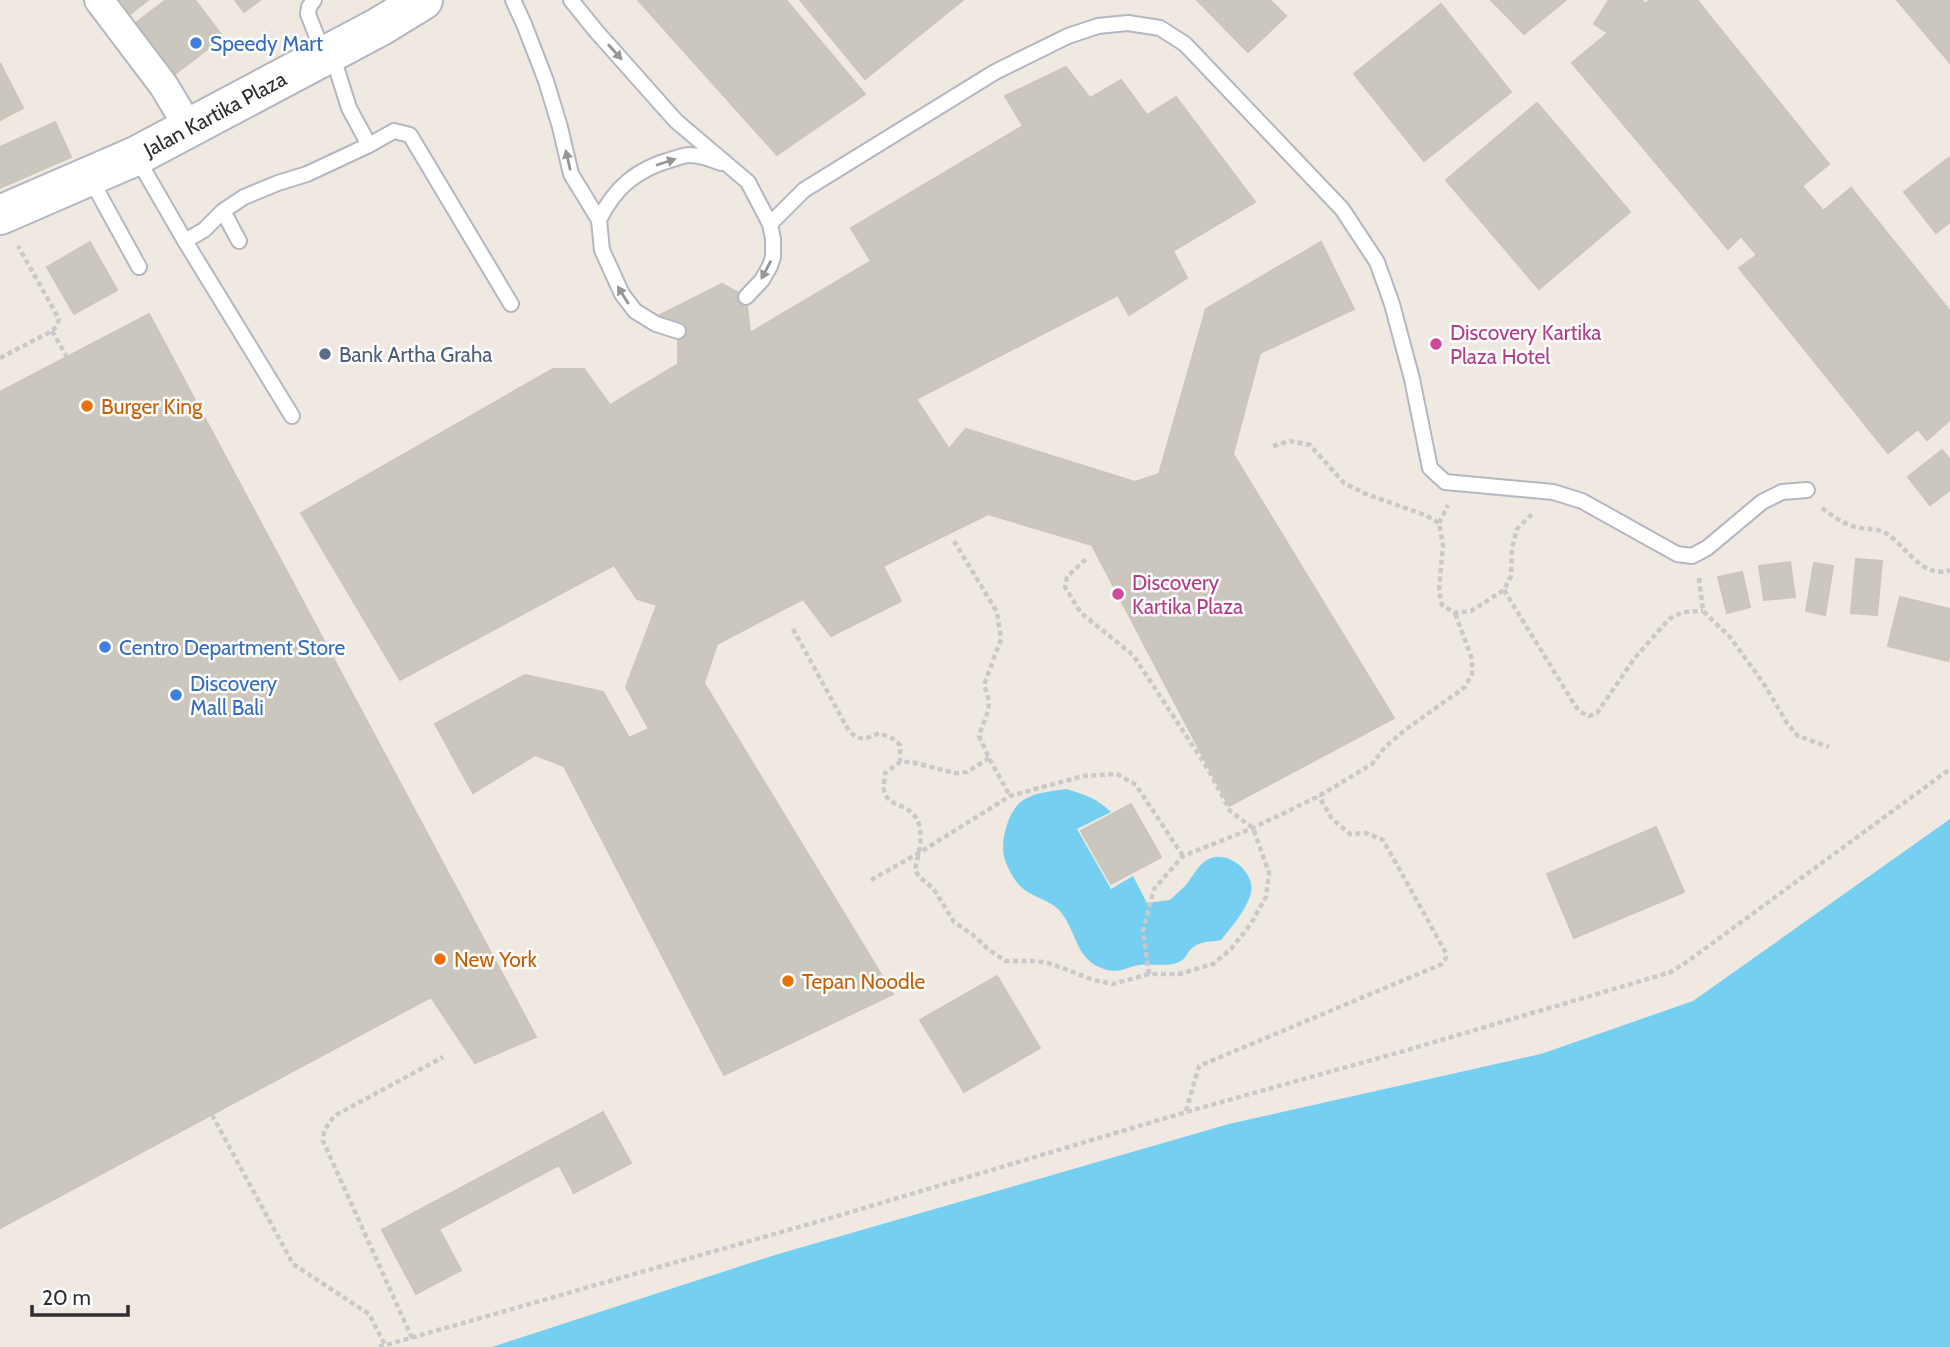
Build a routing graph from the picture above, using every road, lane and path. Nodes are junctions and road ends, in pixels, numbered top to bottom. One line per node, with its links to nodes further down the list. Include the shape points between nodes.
1 (99, 0): 7 (street)
2 (314, 0): 6 (lane, via 308,14)
3 (423, 0): 6 (main road, Jalan Kartika Plaza)
4 (513, 0): 14 (lane, one-way to 4, via 571,174 546,80)
5 (571, 0): 10 (lane, one-way to 10, via 676,121)
6 (328, 54): 7 (main road, Jalan Kartika Plaza); 8 (lane)
7 (189, 128): 9 (main road, Jalan Kartika Plaza)
8 (369, 145): 12 (lane, via 244,197); 20 (lane, via 394,131 410,135)
9 (136, 156): 11 (main road, Jalan Kartika Plaza); 16 (lane)
10 (732, 168): 14 (lane, one-way to 10, via 613,195 631,177 661,162 688,155); 15 (lane, via 748,182)
11 (89, 176): 13 (main road, Jalan Kartika Plaza); 18 (lane)
12 (223, 211): 16 (lane); 17 (lane)
13 (0, 215): 21 (path, via 58,319)
14 (599, 220): 22 (lane, one-way to 14, via 635,311 622,294 602,250)
15 (770, 224): 19 (lane, one-way to 19, via 773,257 762,280); 27 (lane, via 804,190 995,72 1098,26 1128,23 1160,29 1185,44 1342,209 1377,262 1412,379 1430,468 1445,482 1553,492 1582,501 1677,554 1692,556 1762,502 1782,492)
16 (185, 241): 25 (lane)
17 (239, 241)
18 (139, 267)
19 (746, 297)
20 (511, 304)
21 (52, 331): 23 (path); 24 (path)
22 (678, 331)
23 (68, 357)
24 (0, 358)
25 (292, 416)
26 (1273, 446): 33 (path, via 1290,441 1310,445 1343,483 1439,523 1443,545 1439,590 1442,605)
27 (1807, 490): 31 (path, via 1842,522 1888,534 1933,572)
28 (1547, 511): 32 (path, via 1533,512 1517,529 1511,576)
29 (954, 541): 36 (path, via 997,612 1001,639 984,685 989,710 979,736)
30 (1087, 558): 41 (path, via 1067,577 1065,587 1081,613 1133,655 1230,811)
31 (1950, 570)
32 (1504, 590): 33 (path, via 1471,611); 35 (path, via 1579,711 1589,716 1597,713 1634,659 1670,619 1683,612 1703,611 1730,637 1798,736)
33 (1455, 613): 40 (path, via 1472,659 1472,674 1465,687 1405,730 1372,764)
34 (793, 629): 37 (path, via 849,731 855,738 879,733 892,738 900,745)
35 (1829, 747)
36 (989, 758): 37 (path, via 967,772 955,773); 39 (path)
37 (900, 762): 42 (path, via 886,773 883,789 893,803 914,814 919,823)
38 (1950, 769): 47 (path, via 1671,972)
39 (1010, 796): 42 (path); 43 (path, via 1083,776 1117,774 1136,785)
40 (1319, 796): 41 (path); 47 (path, via 1332,819 1350,834 1366,833 1383,840 1446,958 1442,964 1199,1066)
41 (1253, 828): 43 (path); 45 (path, via 1269,873 1266,897 1250,925 1213,964 1179,974)
42 (919, 853): 44 (path); 45 (path, via 915,869 919,877 933,888 954,922 1006,961 1048,963 1113,984)
43 (1183, 856): 45 (path, via 1154,889 1143,931)
44 (871, 880)
45 (1148, 971)
46 (443, 1057): 49 (path, via 334,1116 324,1131 323,1141)
47 (1186, 1112): 49 (path)
48 (212, 1115): 50 (path, via 293,1264 369,1314)
49 (412, 1338): 50 (path)
50 (382, 1346)

